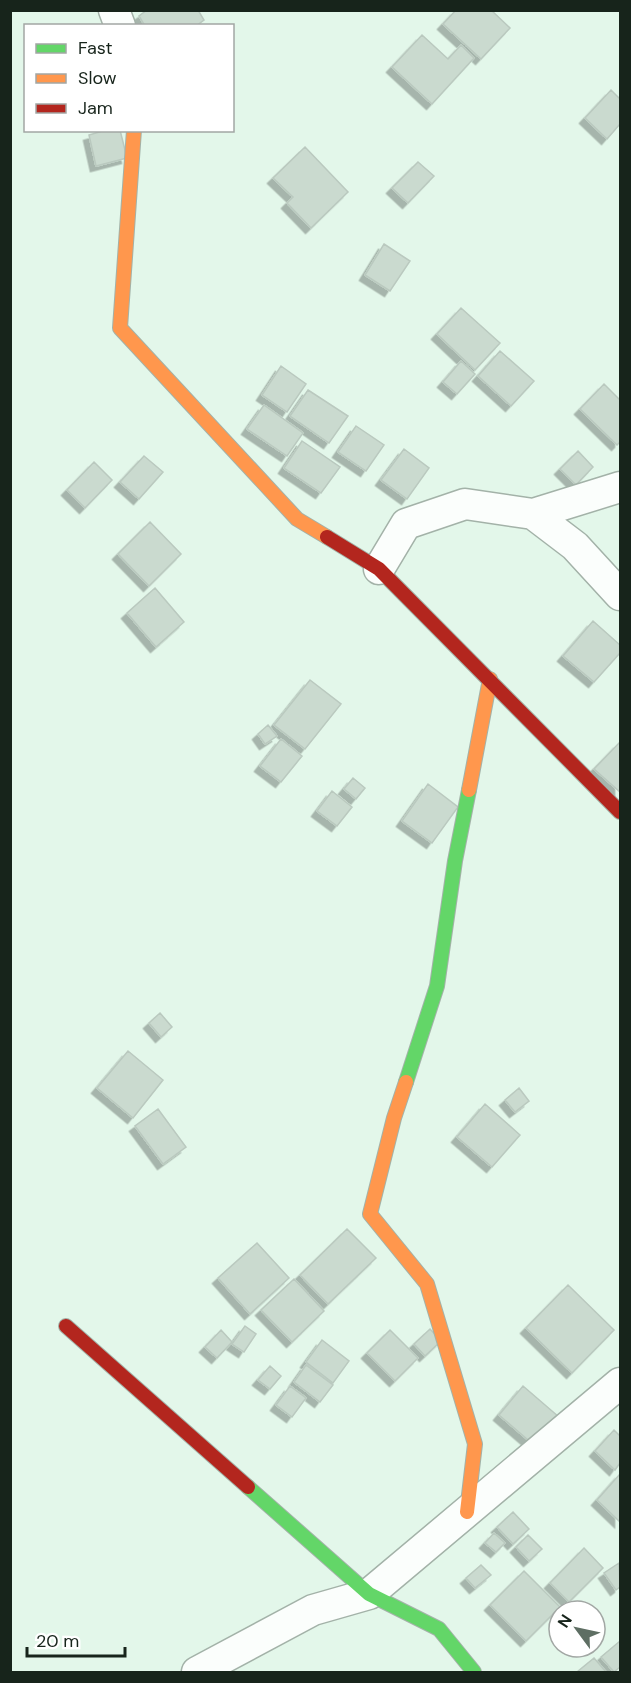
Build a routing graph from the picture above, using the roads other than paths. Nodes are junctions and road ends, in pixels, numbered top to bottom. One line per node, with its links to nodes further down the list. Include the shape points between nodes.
1 (134, 132): 4 (street, via 120,328 297,519)
2 (621, 488): 3 (street)
3 (533, 514): 4 (street, via 465,504 406,524); 5 (street, via 574,546)
4 (379, 569): 6 (street)
5 (621, 595)
6 (489, 679): 7 (street); 10 (street, via 455,861 437,986 394,1118 369,1214 427,1284 475,1444)
7 (621, 812)
8 (66, 1326): 11 (street)
9 (621, 1383): 10 (street)
10 (467, 1512): 11 (street)
11 (369, 1594): 12 (street, via 313,1610); 13 (street, via 439,1629)
12 (197, 1672)
13 (474, 1672)

